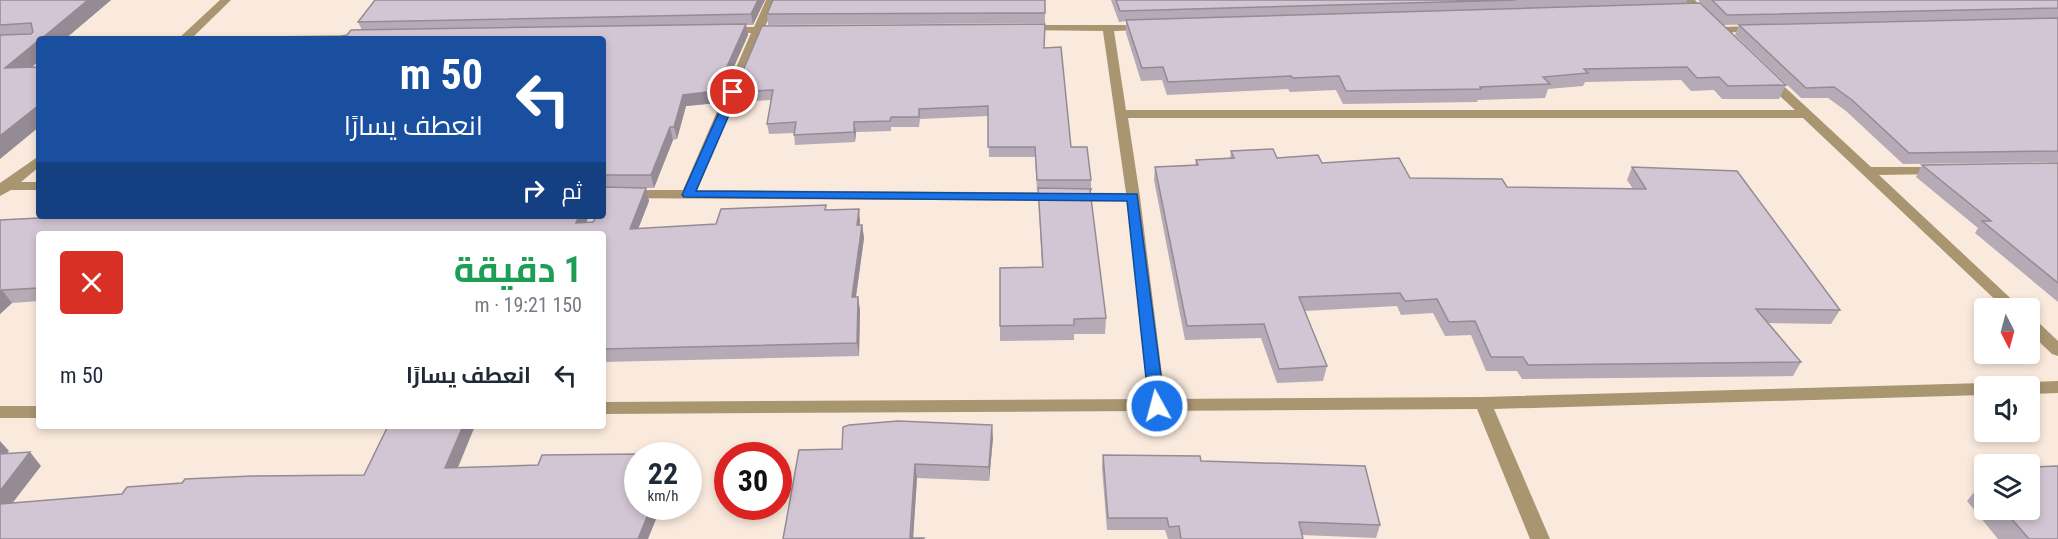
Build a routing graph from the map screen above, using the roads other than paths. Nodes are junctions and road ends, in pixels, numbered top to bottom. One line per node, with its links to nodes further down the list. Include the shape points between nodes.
1 (226, 0): 12 (street)
2 (771, 0): 8 (street)
3 (1692, 7): 10 (street)
4 (1156, 26): 6 (street)
5 (1016, 28): 6 (street)
6 (1108, 28): 15 (street)
7 (1766, 29): 10 (street)
8 (760, 30): 9 (street); 11 (street); 22 (street)
9 (795, 30)
10 (1720, 30): 13 (street)
11 (712, 31)
12 (187, 36)
13 (1737, 46)
14 (1762, 72): 16 (street)
15 (1120, 114): 16 (street); 23 (street)
16 (1805, 114): 19 (street)
17 (36, 162): 21 (street)
18 (1951, 170): 19 (street)
19 (1868, 171): 25 (street)
20 (36, 186): 21 (street)
21 (2, 188)
22 (688, 195): 23 (street); 24 (street)
23 (1133, 197): 32 (street)
24 (606, 199)
25 (2002, 298)
26 (2040, 333): 27 (street)
27 (2058, 350)
28 (2058, 387): 29 (street)
29 (2040, 388)
30 (1974, 389): 31 (street)
31 (1483, 403): 32 (street); 36 (street)
32 (1157, 406): 33 (street)
33 (606, 408)
34 (0, 412): 35 (street)
35 (36, 412)
36 (1540, 539)

